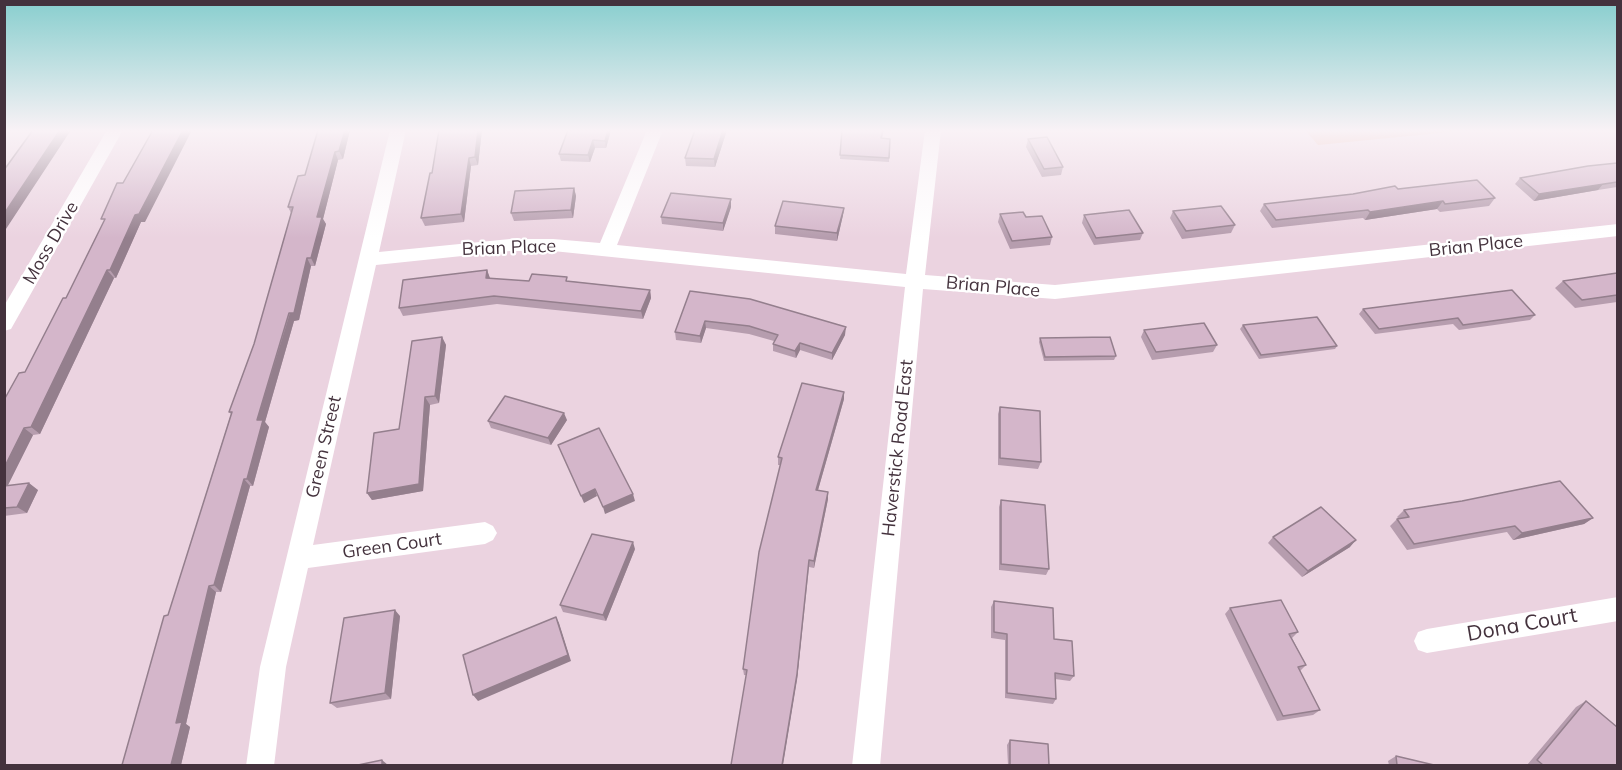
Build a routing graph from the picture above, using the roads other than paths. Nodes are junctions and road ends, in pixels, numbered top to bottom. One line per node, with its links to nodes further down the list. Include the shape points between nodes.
1 (95, 166): 9 (street, Moss Drive)
2 (390, 166): 7 (street, Green Street)
3 (640, 166): 6 (street)
4 (929, 166): 8 (street, Haverstick Road East)
5 (1617, 230): 8 (street, Brian Place, via 1055,292)
6 (606, 250): 7 (street, Brian Place, via 510,245); 8 (street, Brian Place)
7 (368, 260): 11 (street, Green Street)
8 (915, 280): 15 (street, Haverstick Road East)
9 (4, 324)
10 (485, 533): 11 (street, Green Court)
11 (298, 558): 14 (street, Green Street, via 273,667)
12 (1617, 609): 13 (street, Dona Court)
13 (1427, 641)
14 (260, 765)
15 (866, 765)

